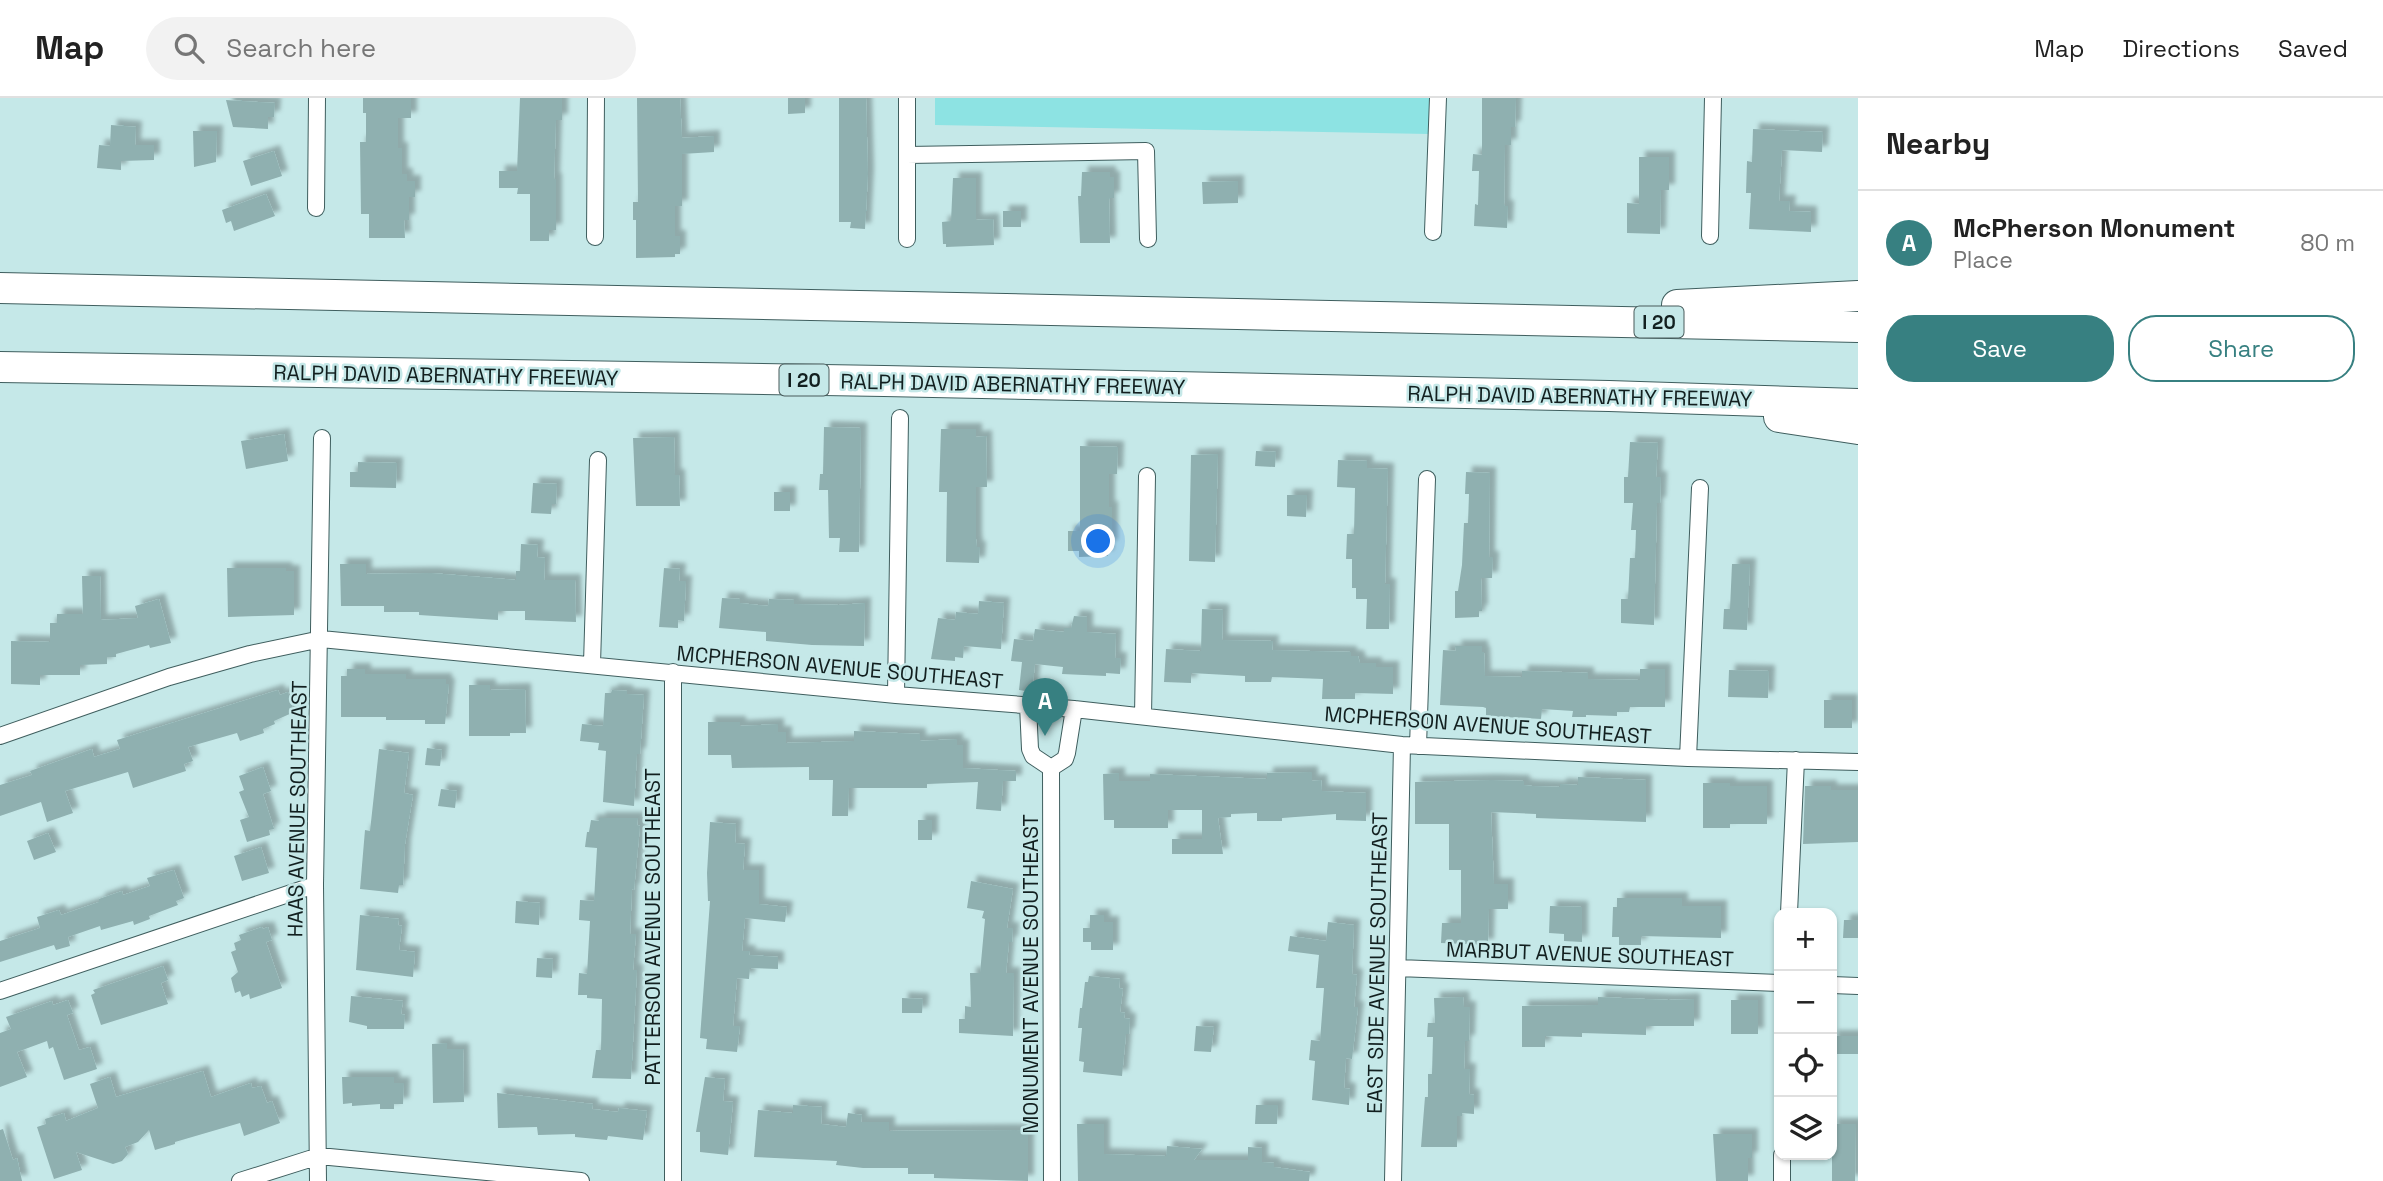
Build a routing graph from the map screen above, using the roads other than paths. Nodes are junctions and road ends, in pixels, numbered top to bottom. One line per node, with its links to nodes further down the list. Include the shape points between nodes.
1 (317, 98): 7 (street)
2 (596, 98): 10 (street)
3 (907, 98): 6 (street)
4 (1438, 98): 8 (street)
5 (1713, 98): 9 (street)
6 (907, 155): 11 (street); 12 (street, via 1146,151)
7 (316, 208)
8 (1433, 232)
9 (1710, 236)
10 (595, 237)
11 (907, 239)
12 (1148, 239)
13 (4, 288): 15 (highway, I 20)
14 (1858, 296): 15 (highway)
15 (1460, 318): 16 (highway, I 20)
16 (1858, 327)
17 (0, 368): 18 (highway, RALPH DAVID ABERNATHY FREEWAY / I 20)
18 (130, 371): 19 (highway); 20 (highway, RALPH DAVID ABERNATHY FREEWAY / I 20)
19 (0, 378)
20 (1609, 396): 21 (highway, RALPH DAVID ABERNATHY FREEWAY / I 20); 23 (highway)
21 (1858, 404)
22 (900, 418): 32 (street)
23 (1858, 429)
24 (322, 438): 29 (street, HAAS AVENUE SOUTHEAST)
25 (598, 460): 30 (street)
26 (1147, 476): 35 (street)
27 (1427, 479): 37 (street, EAST SIDE AVENUE SOUTHEAST)
28 (1700, 488): 38 (street)
29 (321, 639): 30 (street, MCPHERSON AVENUE SOUTHEAST); 36 (street, MCPHERSON AVENUE SOUTHEAST, via 169,677); 42 (street, HAAS AVENUE SOUTHEAST)
30 (592, 664): 31 (street, MCPHERSON AVENUE SOUTHEAST)
31 (673, 673): 32 (street, MCPHERSON AVENUE SOUTHEAST); 54 (street, PATTERSON AVENUE SOUTHEAST)
32 (895, 695): 33 (street, MCPHERSON AVENUE SOUTHEAST)
33 (1028, 705): 34 (street, MCPHERSON AVENUE SOUTHEAST); 41 (street, via 1030,750)
34 (1073, 709): 35 (street, MCPHERSON AVENUE SOUTHEAST); 41 (street, via 1068,753)
35 (1143, 716): 37 (street, MCPHERSON AVENUE SOUTHEAST)
36 (0, 736)
37 (1410, 746): 38 (street, MCPHERSON AVENUE SOUTHEAST); 44 (street, EAST SIDE AVENUE SOUTHEAST)
38 (1688, 758): 39 (street, MCPHERSON AVENUE SOUTHEAST)
39 (1796, 760): 40 (street, MCPHERSON AVENUE SOUTHEAST); 43 (street)
40 (1858, 762)
41 (1051, 768): 55 (street, MONUMENT AVENUE SOUTHEAST)
42 (315, 885): 48 (street); 49 (street, HAAS AVENUE SOUTHEAST)
43 (1789, 908)
44 (1398, 968): 45 (street, MARBUT AVENUE SOUTHEAST); 56 (street, EAST SIDE AVENUE SOUTHEAST)
45 (1774, 983)
46 (1837, 985): 47 (street)
47 (1858, 986)
48 (0, 991)
49 (319, 1156): 51 (street); 52 (street, HAAS AVENUE SOUTHEAST); 53 (street)
50 (1782, 1160): 57 (street)
51 (240, 1181)
52 (318, 1181)
53 (581, 1181)
54 (673, 1181)
55 (1052, 1181)
56 (1393, 1181)
57 (1782, 1181)

